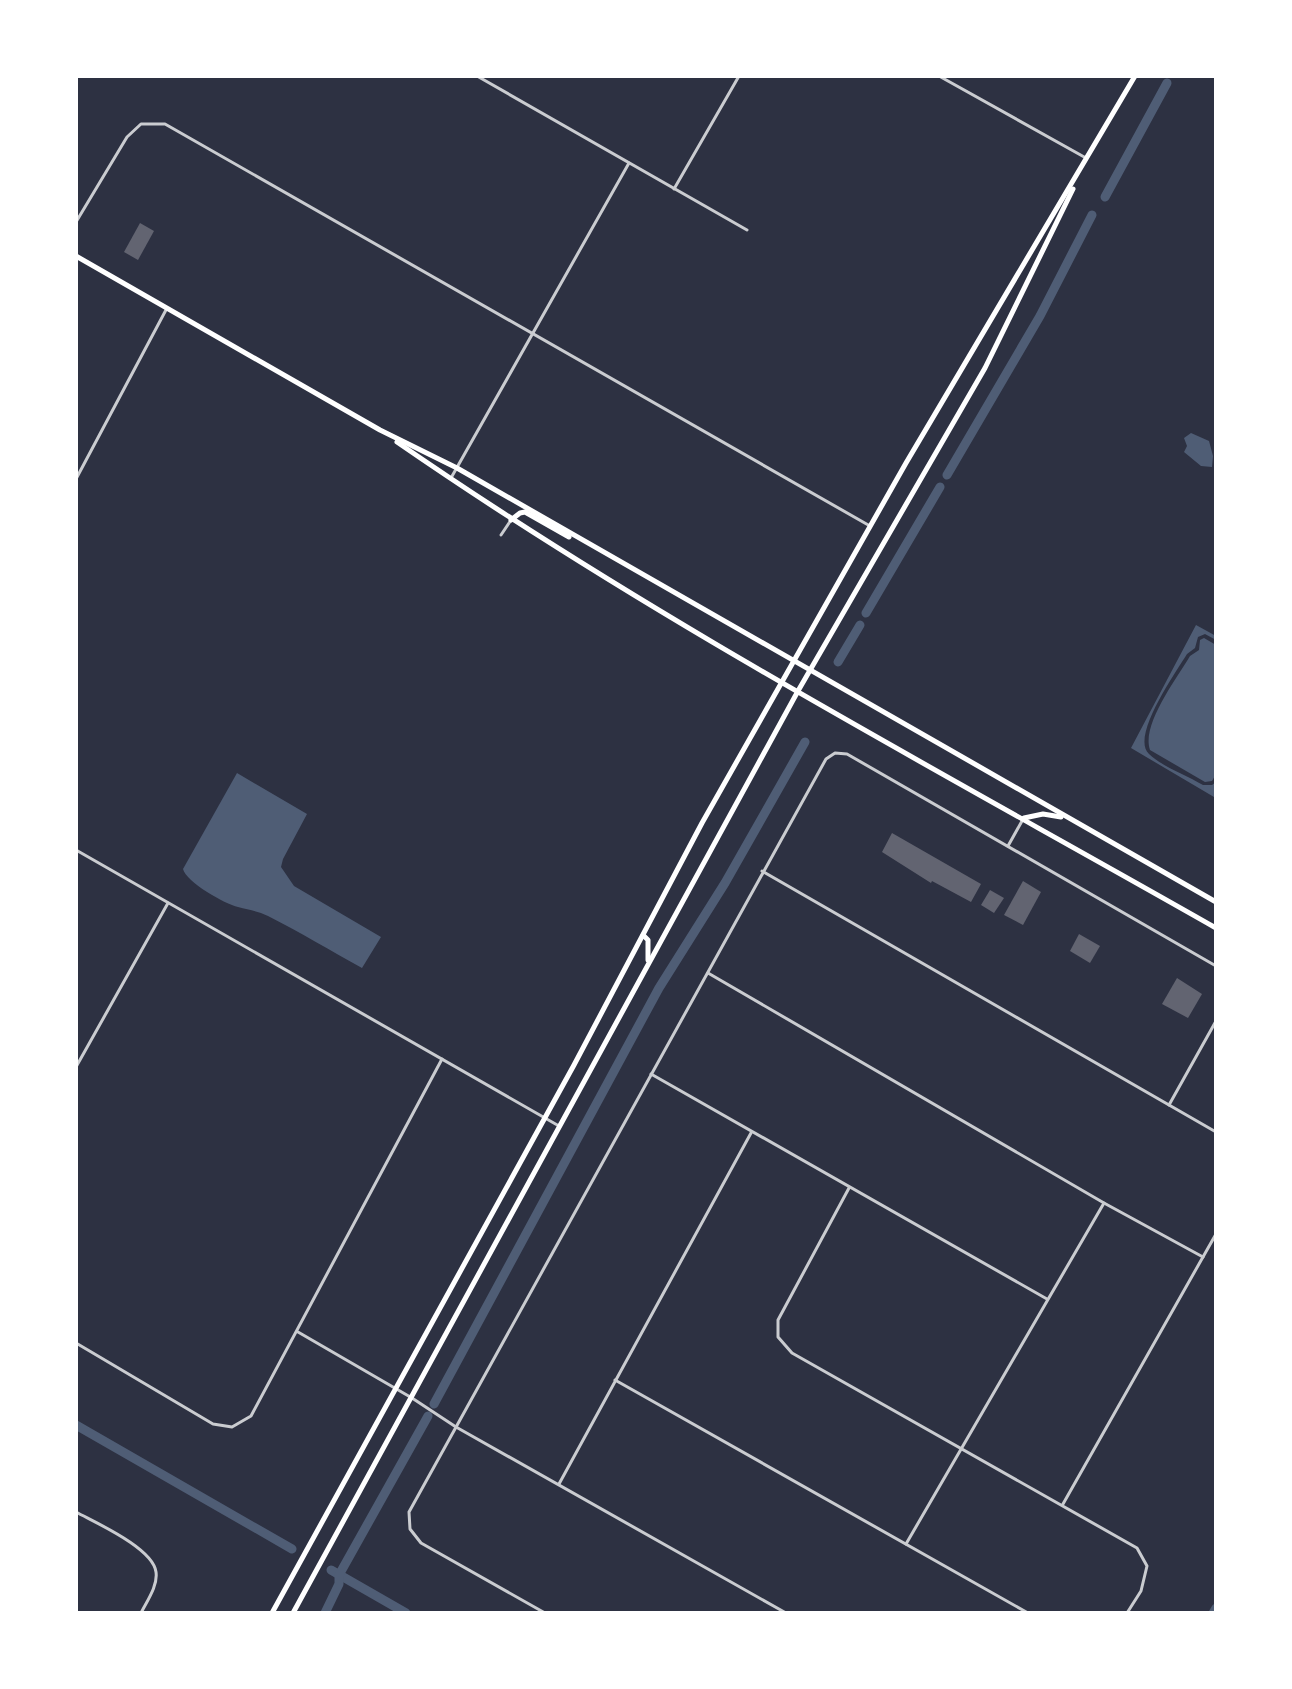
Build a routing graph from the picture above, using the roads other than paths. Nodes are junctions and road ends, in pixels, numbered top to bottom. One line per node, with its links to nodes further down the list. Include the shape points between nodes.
1 (477, 76): 6 (street)
2 (739, 76): 7 (street)
3 (939, 76): 5 (street)
4 (1135, 76): 5 (main road)
5 (1087, 159): 18 (main road); 22 (main road, via 985,368)
6 (629, 163): 7 (street); 12 (street)
7 (674, 189): 9 (street)
8 (76, 222): 12 (street, via 127,137 141,124 165,124)
9 (747, 230)
10 (76, 256): 11 (main road)
11 (167, 308): 13 (main road); 16 (street)
12 (532, 335): 14 (street); 18 (street)
13 (380, 430): 14 (main road); 15 (main road)
14 (457, 468): 15 (street); 20 (main road)
15 (451, 478): 17 (main road)
16 (76, 479)
17 (511, 520): 19 (street); 20 (main road, via 525,512); 23 (main road)
18 (870, 526): 21 (main road)
19 (501, 535)
20 (580, 539): 21 (main road)
21 (794, 661): 22 (main road); 23 (main road)
22 (810, 670): 24 (main road); 25 (main road)
23 (782, 682): 24 (main road); 33 (main road)
24 (798, 691): 26 (main road); 34 (main road)
25 (1066, 817): 26 (main road); 31 (main road)
26 (1024, 818): 27 (street); 32 (main road)
27 (1008, 846): 29 (street, via 847,754 835,753 826,759); 35 (street)
28 (76, 850): 30 (street)
29 (762, 871): 36 (street); 41 (street)
30 (168, 902): 38 (street); 39 (street)
31 (1216, 902)
32 (1216, 928)
33 (643, 935): 34 (main road, via 648,940); 42 (main road)
34 (647, 965): 43 (main road)
35 (1216, 966)
36 (708, 973): 40 (street); 47 (street)
37 (1216, 1021): 41 (street)
38 (442, 1059): 42 (street); 51 (street)
39 (76, 1067)
40 (651, 1074): 44 (street); 56 (street)
41 (1169, 1105): 45 (street)
42 (545, 1118): 43 (street); 54 (main road)
43 (561, 1127): 55 (main road)
44 (751, 1132): 46 (street); 53 (street)
45 (1216, 1132)
46 (849, 1188): 50 (street); 57 (street, via 778,1320 778,1337 792,1353)
47 (1104, 1203): 49 (street); 50 (street)
48 (1216, 1234): 49 (street)
49 (1203, 1257): 59 (street)
50 (1047, 1299): 57 (street)
51 (298, 1332): 52 (street, via 251,1416 232,1427 213,1424); 54 (street)
52 (76, 1343)
53 (615, 1380): 58 (street); 61 (street)
54 (396, 1388): 55 (street); 63 (main road)
55 (412, 1398): 56 (street); 64 (main road)
56 (456, 1427): 58 (street); 65 (street, via 409,1512 410,1529 421,1543)
57 (963, 1448): 59 (street); 61 (street)
58 (559, 1484): 66 (street)
59 (1063, 1504): 68 (street, via 1137,1548 1147,1566 1141,1591)
60 (76, 1512): 62 (street, via 137,1547 154,1564 155,1582)
61 (906, 1544): 67 (street)
62 (141, 1613)
63 (272, 1613)
64 (293, 1613)
65 (545, 1613)
66 (786, 1613)
67 (1028, 1613)
68 (1127, 1613)

